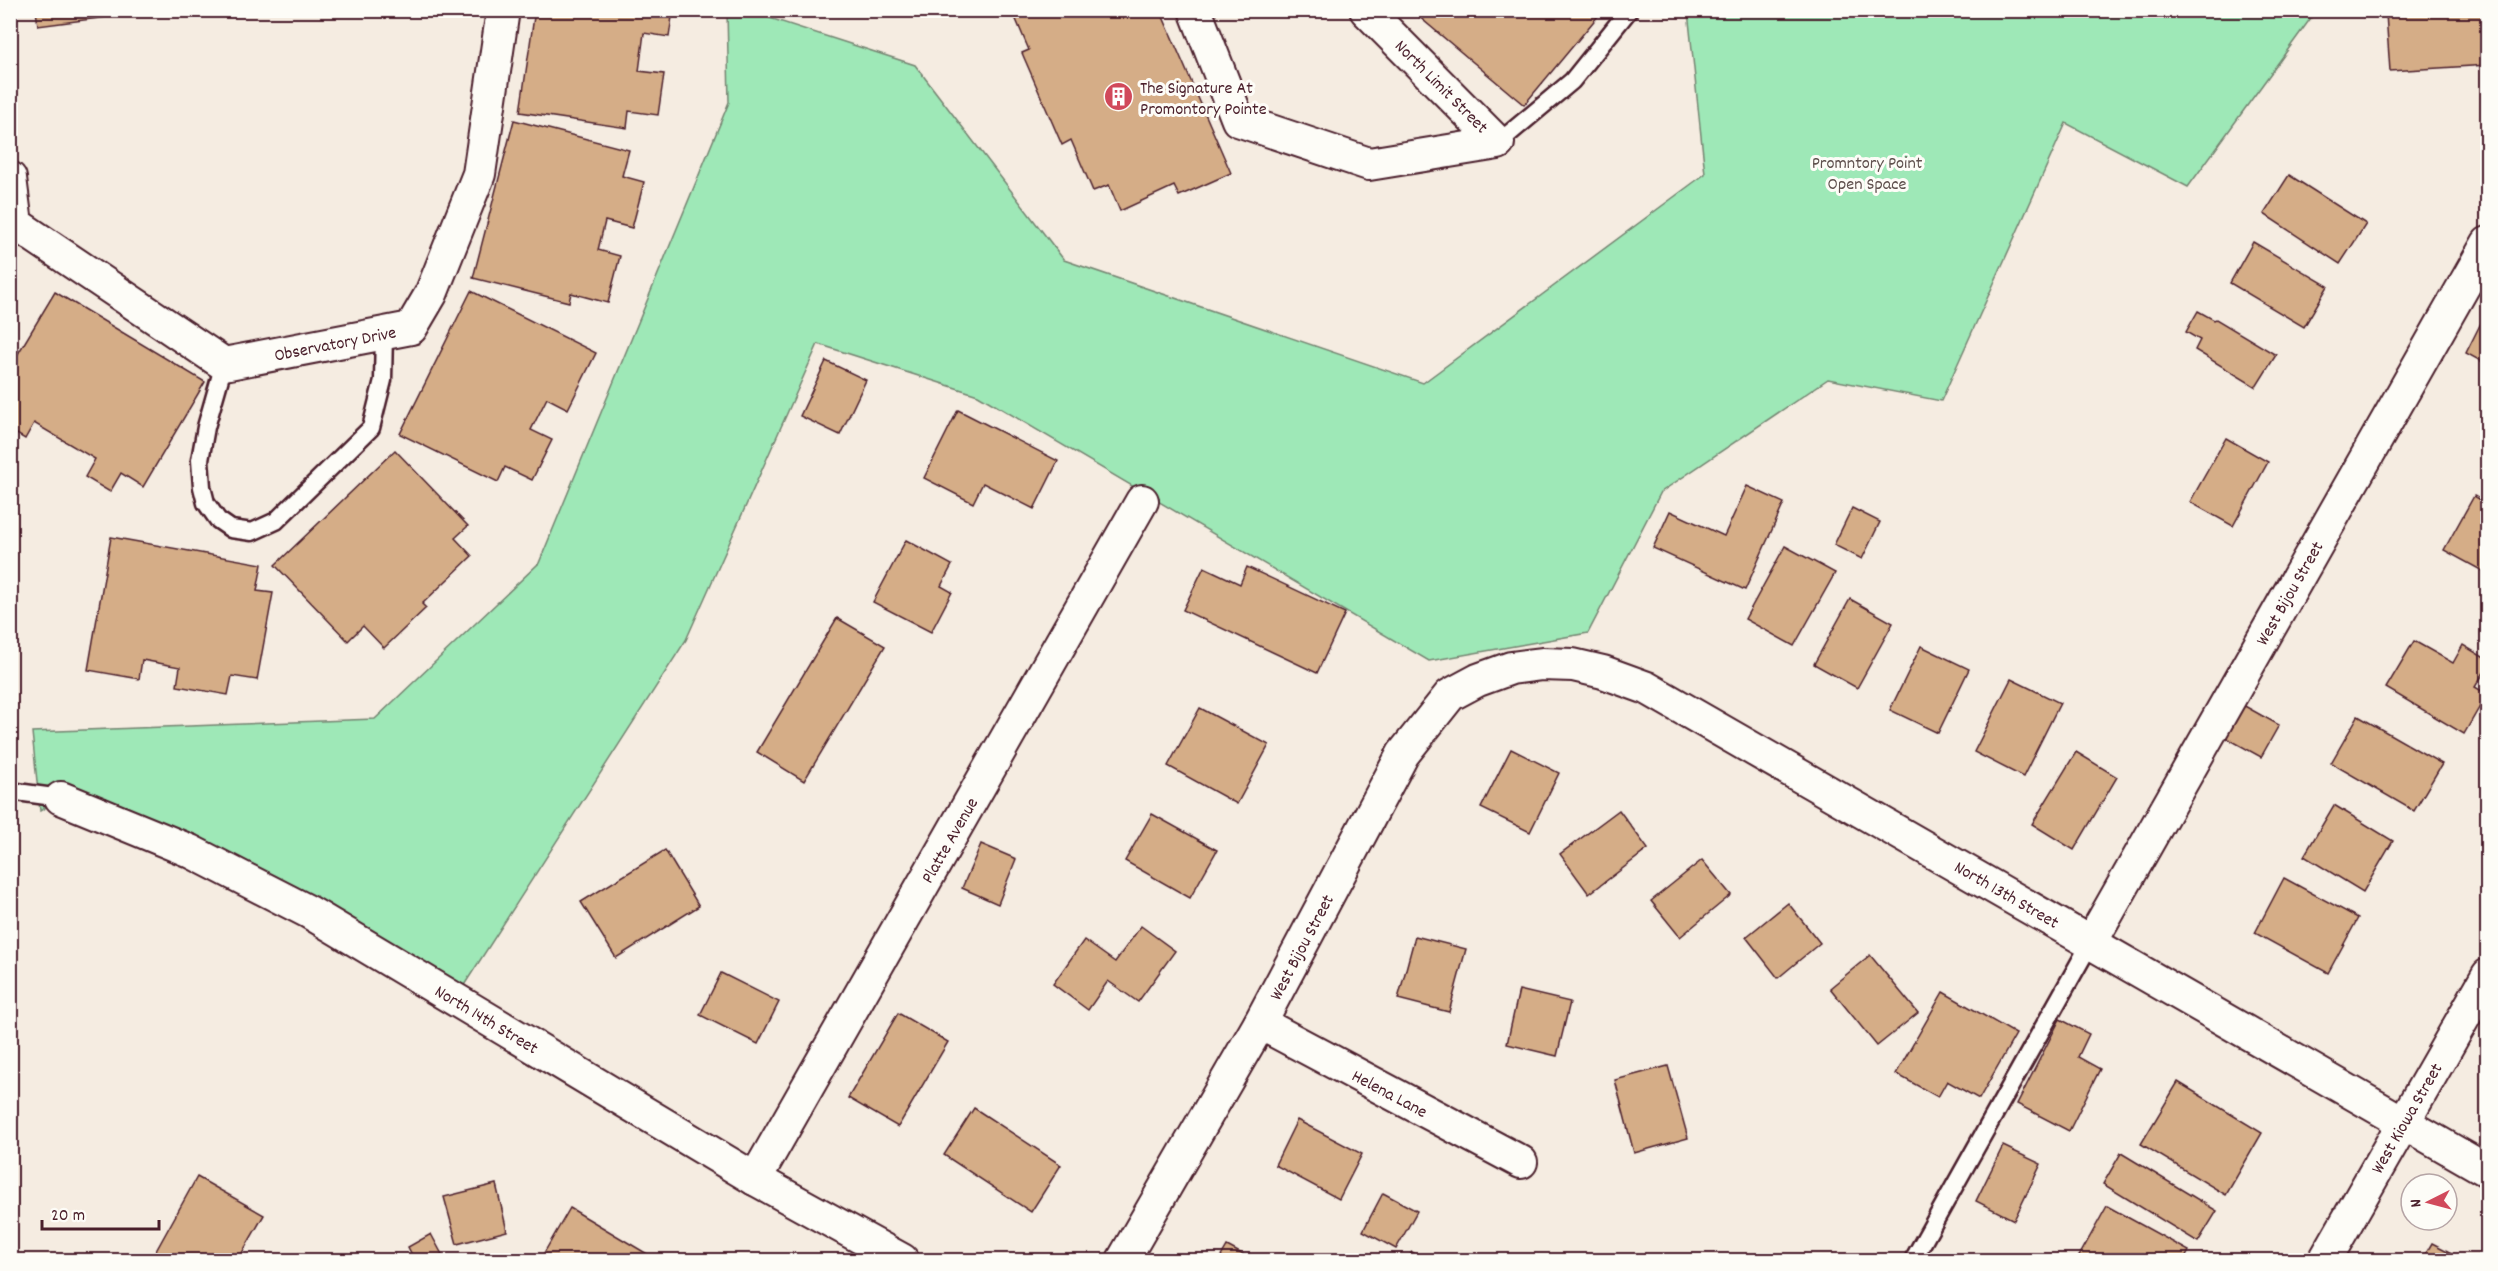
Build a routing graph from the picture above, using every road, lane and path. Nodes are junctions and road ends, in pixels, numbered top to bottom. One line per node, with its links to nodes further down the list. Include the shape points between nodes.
1 (503, 10): 8 (street, Observatory Drive, via 479,174 431,294 411,328)
2 (1195, 10): 5 (street, North Limit Street, via 1238,120 1369,164)
3 (1366, 10): 5 (street, North Limit Street)
4 (1629, 10): 5 (lane, via 1572,81)
5 (1498, 143)
6 (10, 178): 9 (street, via 16,224)
7 (2487, 243): 14 (street, West Bijou Street)
8 (384, 333): 9 (street, Observatory Drive); 9 (lane, via 383,380 371,428 276,521 252,532 231,529 218,520 206,503 202,487 200,460)
9 (224, 364)
10 (1142, 501): 20 (street, Platte Avenue)
11 (1510, 668): 14 (street, North 13th Street, via 1573,665 1647,688); 16 (street, West Bijou Street, via 1450,695 1403,754)
12 (10, 791): 13 (lane)
13 (61, 798): 20 (street, North 14th Street, via 190,851 309,912)
14 (2091, 942): 17 (street, North 13th Street); 23 (lane)
15 (2487, 975): 17 (street, West Kiowa Street)
16 (1260, 1023): 18 (street, Helena Lane); 22 (street, West Bijou Street)
17 (2403, 1124): 19 (street, North 13th Street); 24 (street, West Kiowa Street)
18 (1521, 1162)
19 (2487, 1171)
20 (755, 1179): 21 (street, North 14th Street)
21 (902, 1260)
22 (1123, 1260)
23 (1913, 1260)
24 (2325, 1260)

